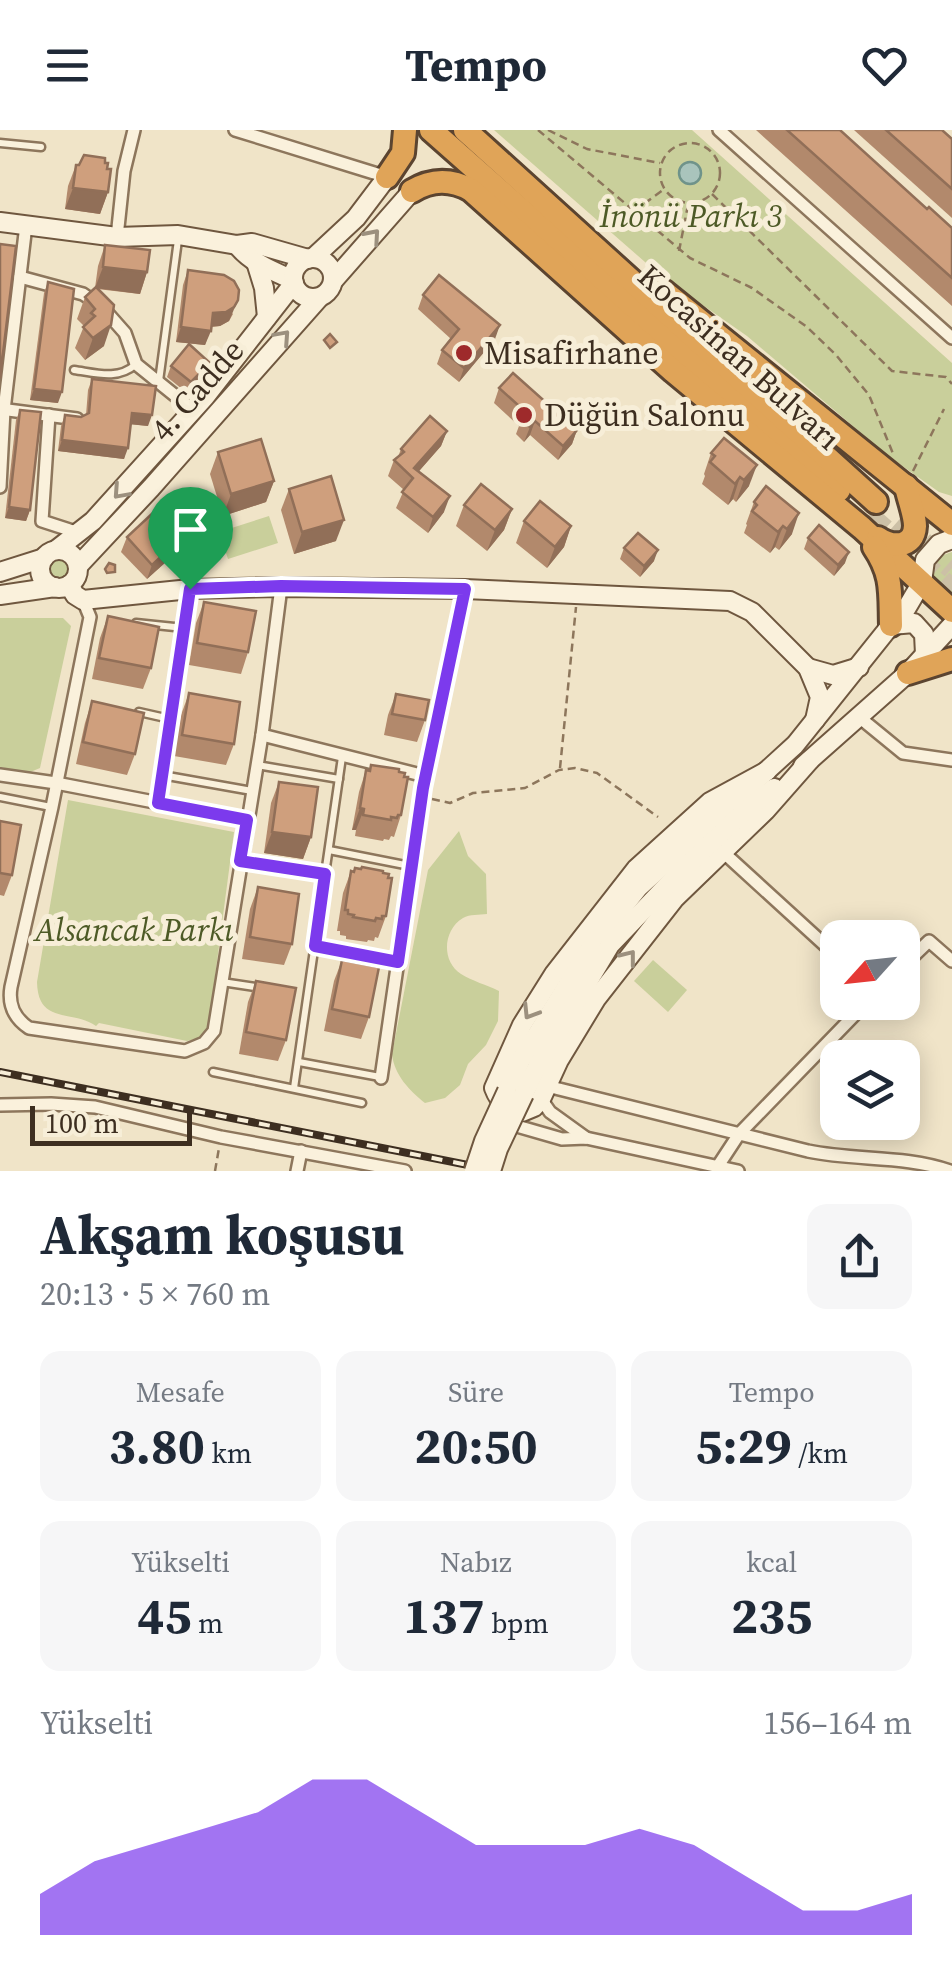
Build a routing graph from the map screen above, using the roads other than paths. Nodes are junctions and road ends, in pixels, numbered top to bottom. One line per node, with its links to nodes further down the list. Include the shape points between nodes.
1 (134, 130): 16 (street)
2 (235, 130): 9 (street)
3 (405, 130): 9 (highway, via 403,153)
4 (431, 130): 12 (highway, Kocasinan Bulvarı)
5 (464, 130): 10 (highway, Kocasinan Bulvarı)
6 (718, 130): 25 (street)
7 (0, 143): 8 (lane)
8 (40, 147)
9 (387, 177): 18 (street, via 356,218)
10 (522, 182): 34 (highway); 37 (highway, Kocasinan Bulvarı)
11 (412, 191): 22 (street, one-way to 11); 28 (highway, via 441,181 472,190)
12 (516, 206): 28 (highway); 37 (highway, Kocasinan Bulvarı)
13 (0, 222): 14 (street)
14 (26, 225): 16 (street); 20 (street)
15 (178, 234): 16 (street); 17 (street); 29 (lane)
16 (117, 237)
17 (236, 245): 18 (street); 19 (street)
18 (310, 258): 21 (street, via 298,264); 22 (street, via 329,265)
19 (256, 262): 21 (street); 24 (street)
20 (20, 276): 26 (street, via 82,294 102,307 125,332); 30 (street)
21 (294, 281): 23 (street, via 303,296); 24 (street, 4. Cadde)
22 (334, 281): 23 (street)
23 (319, 298): 42 (street, 4. Cadde, one-way to 23)
24 (267, 317): 31 (street, 4. Cadde)
25 (952, 338)
26 (136, 364): 27 (lane, via 111,375); 29 (street)
27 (74, 370)
28 (673, 370): 37 (highway)
29 (159, 382): 31 (street)
30 (2, 410): 32 (street); 35 (street)
31 (193, 410): 39 (street, 4. Cadde, one-way to 39)
32 (48, 415): 33 (street); 39 (street, via 42,522)
33 (77, 419)
34 (906, 486): 36 (highway); 37 (highway, via 915,526 908,540 889,545); 38 (highway)
35 (0, 487)
36 (952, 503)
37 (868, 515): 44 (highway); 53 (highway, via 890,581)
38 (952, 524)
39 (79, 534): 41 (street, 4. Cadde)
40 (952, 539): 44 (street, via 924,560)
41 (50, 554): 42 (street, via 70,554); 43 (street, 4. Cadde); 45 (street, via 41,572 48,584)
42 (78, 566): 45 (street, via 75,580)
43 (0, 572)
44 (922, 582): 51 (highway); 53 (street)
45 (62, 586): 49 (street); 50 (street)
46 (281, 586): 47 (street); 48 (street); 67 (street)
47 (190, 589): 50 (street); 55 (lane)
48 (465, 589): 59 (street, via 730,601 752,612); 74 (street)
49 (0, 595)
50 (82, 600): 61 (street, via 90,617)
51 (952, 611)
52 (128, 622): 55 (lane)
53 (890, 625): 56 (street, via 914,623 924,634); 58 (street)
54 (952, 625): 56 (street)
55 (184, 628): 65 (lane)
56 (925, 654): 60 (street)
57 (952, 659): 60 (highway)
58 (858, 667): 59 (street, via 834,675); 66 (street)
59 (808, 668): 66 (street, via 820,698)
60 (908, 673): 64 (street)
61 (74, 699): 62 (lane); 76 (street)
62 (90, 702)
63 (122, 709): 65 (lane)
64 (859, 717): 69 (street); 70 (street, via 903,753)
65 (170, 719): 73 (lane)
66 (816, 720): 101 (street, one-way to 101, via 639,887 590,947 521,1060)
67 (262, 735): 68 (street); 71 (street)
68 (343, 756): 74 (street); 75 (lane)
69 (810, 760): 83 (street); 101 (street, via 748,808 610,945)
70 (952, 760)
71 (256, 766): 75 (lane); 77 (street)
72 (0, 775): 76 (street)
73 (162, 775): 77 (lane); 79 (lane)
74 (425, 776): 85 (street)
75 (339, 779): 82 (lane)
76 (56, 783): 79 (street); 80 (street)
77 (252, 791): 81 (street)
78 (0, 797): 80 (lane)
79 (158, 803): 81 (street)
80 (52, 807): 92 (street, via 10,994 19,1019 29,1028 185,1050 214,1032)
81 (247, 820): 84 (street)
82 (329, 850): 85 (lane); 86 (lane)
83 (723, 852): 87 (street); 101 (street, one-way to 83, via 559,1060 596,999 675,898)
84 (240, 861): 86 (lane); 92 (street)
85 (412, 866): 91 (street)
86 (325, 874): 88 (lane)
87 (820, 941)
88 (315, 946): 91 (lane); 95 (lane)
89 (920, 949): 90 (street, via 928,941)
90 (952, 961)
91 (398, 962): 99 (street)
92 (222, 982): 93 (lane)
93 (274, 990)
94 (290, 992): 95 (lane)
95 (308, 995): 97 (lane)
96 (850, 1020): 104 (street)
97 (298, 1062): 99 (lane); 100 (lane)
98 (213, 1072): 100 (lane)
99 (381, 1078)
100 (294, 1088): 102 (lane)
101 (523, 1092): 104 (street); 105 (street); 105 (street, via 493,1112 504,1122 562,1139); 110 (street, bridge, via 484,1141); 111 (street, bridge)
102 (362, 1103)
103 (0, 1105): 106 (street, via 95,1107)
104 (739, 1134): 107 (street); 113 (street, via 828,1156 891,1158)
105 (586, 1138): 107 (street)
106 (301, 1151): 108 (street); 109 (street)
107 (718, 1166): 112 (street)
108 (297, 1171)
109 (405, 1171)
110 (474, 1171)
111 (491, 1171)
112 (738, 1171)
113 (950, 1171)

